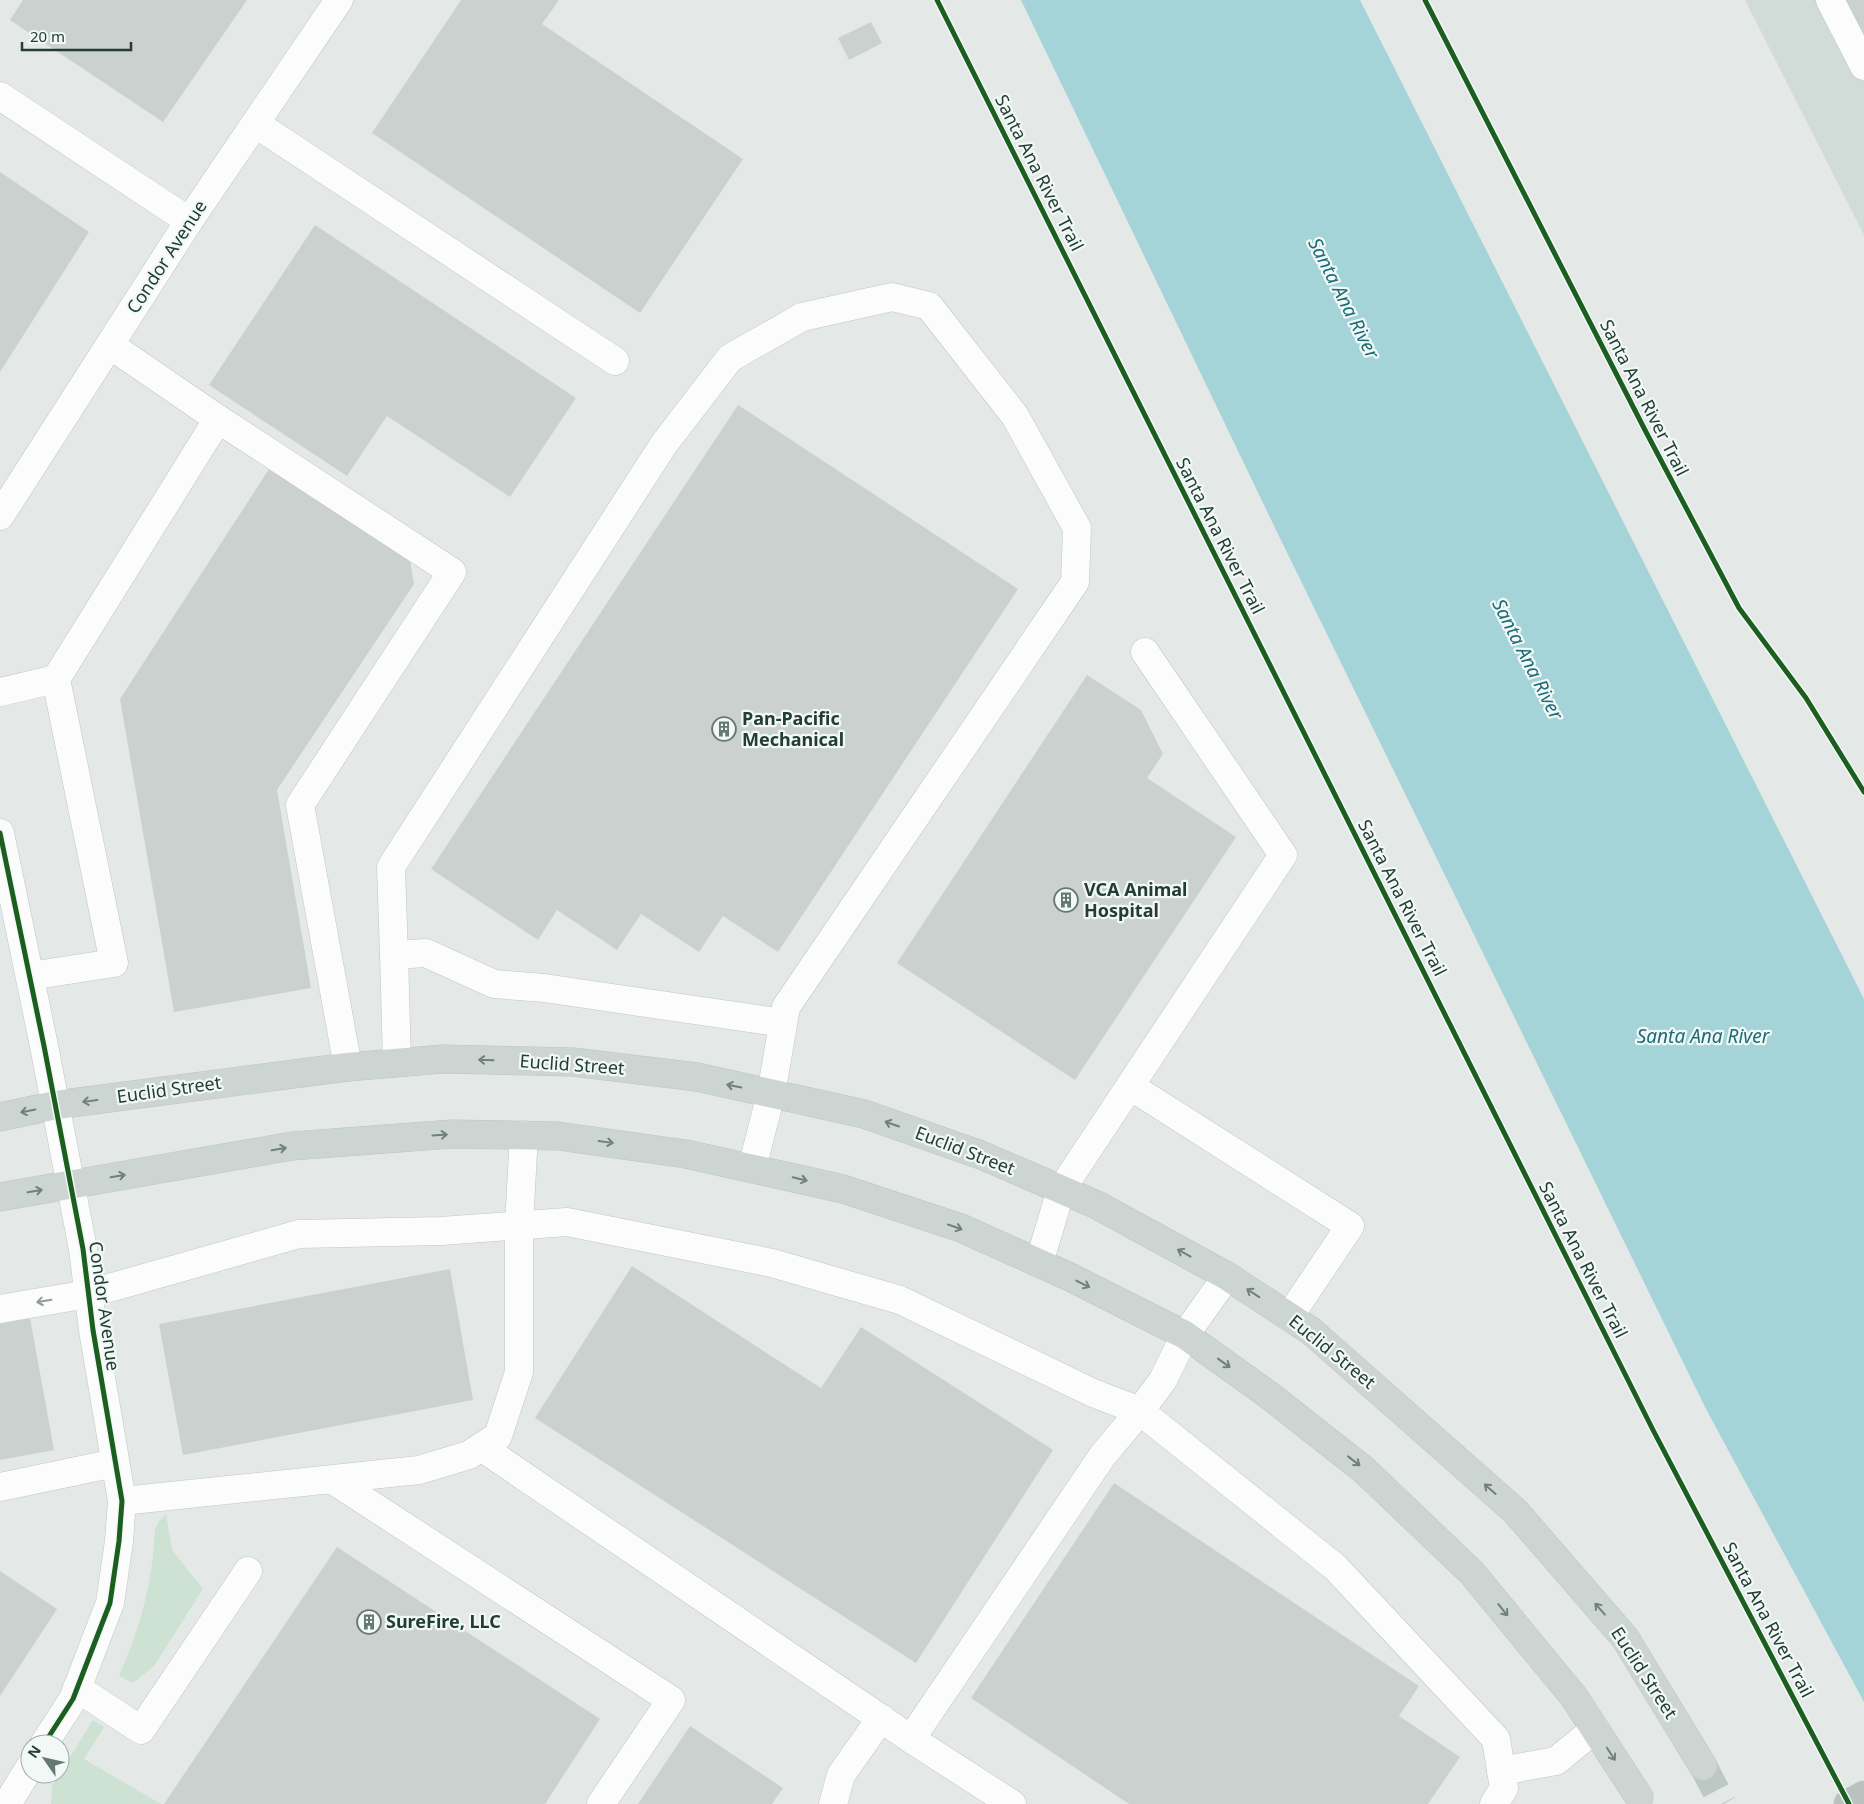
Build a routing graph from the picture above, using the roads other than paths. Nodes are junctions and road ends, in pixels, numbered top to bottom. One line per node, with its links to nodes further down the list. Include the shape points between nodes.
1 (340, 0): 5 (street, Condor Avenue)
2 (1830, 0): 3 (street)
3 (1864, 66)
4 (0, 96): 6 (street)
5 (256, 124): 6 (street, Condor Avenue); 8 (street)
6 (189, 221): 7 (street, Condor Avenue)
7 (110, 346): 9 (street); 10 (street, Condor Avenue)
8 (616, 361)
9 (218, 419): 12 (street); 20 (street, via 452,572 300,805)
10 (0, 516)
11 (1145, 652): 21 (street, via 1284,855)
12 (56, 679): 13 (street); 17 (street, via 114,964)
13 (0, 692)
14 (0, 833): 15 (street, Condor Avenue)
15 (6, 889): 17 (street, Condor Avenue)
16 (394, 955): 18 (street, via 426,953 494,984 554,989); 18 (street, via 391,867 664,444 730,358 802,317 892,298 929,306 1015,416 1077,528 1075,582 786,1007); 19 (street)
17 (30, 976): 23 (street, Condor Avenue)
18 (784, 1023): 22 (street)
19 (397, 1062): 20 (main road, Euclid Street); 22 (main road, Euclid Street, one-way to 19, via 697,1077 573,1062 442,1059)
20 (348, 1067): 23 (main road, Euclid Street, one-way to 23)
21 (1130, 1086): 28 (street); 35 (street, via 1350,1226)
22 (771, 1094): 26 (street); 28 (main road, Euclid Street, one-way to 22, via 981,1155 864,1114)
23 (56, 1106): 24 (main road, Euclid Street, one-way to 24); 27 (street, Condor Avenue)
24 (0, 1117)
25 (524, 1135): 26 (main road, one-way to 26, via 558,1136 686,1154); 27 (main road, one-way to 25, via 292,1146 452,1134); 30 (street)
26 (752, 1168): 31 (main road, one-way to 31, via 843,1189 961,1228)
27 (70, 1185): 29 (main road, one-way to 27); 33 (street, Condor Avenue)
28 (1061, 1190): 31 (street); 32 (main road, Euclid Street, one-way to 28, via 1097,1205)
29 (0, 1197)
30 (519, 1225): 33 (street, via 441,1231 300,1234); 37 (street, via 566,1222 772,1263 900,1300 1093,1393); 38 (street, via 519,1372 498,1436)
31 (1039, 1263): 36 (main road, one-way to 36)
32 (1227, 1276): 35 (main road, Euclid Street, one-way to 32); 36 (street)
33 (88, 1294): 34 (street, one-way to 34); 39 (street, Condor Avenue)
34 (0, 1309)
35 (1289, 1316): 49 (main road, Euclid Street, one-way to 35, via 1625,1638 1515,1511 1311,1331)
36 (1185, 1335): 37 (street, via 1163,1380); 46 (main road, one-way to 46, via 1364,1470 1465,1566 1574,1697)
37 (1140, 1411): 48 (street, via 1103,1455); 50 (street, via 1335,1567 1496,1739)
38 (480, 1447): 40 (street, via 470,1455 419,1470); 45 (street)
39 (115, 1463): 41 (street); 42 (street, Condor Avenue)
40 (333, 1480): 42 (street); 55 (street, via 671,1700)
41 (0, 1486)
42 (122, 1501): 44 (street, Condor Avenue, via 110,1602)
43 (248, 1571): 44 (street, via 141,1730)
44 (76, 1688): 47 (street, Condor Avenue)
45 (880, 1718): 48 (street); 56 (street, via 841,1775)
46 (1594, 1729): 50 (street, via 1556,1760); 53 (main road, one-way to 53)
47 (50, 1734)
48 (911, 1739): 57 (street)
49 (1703, 1766)
50 (1501, 1771): 58 (street, via 1504,1788)
51 (20, 1782): 54 (street)
52 (1864, 1795): 59 (highway)
53 (1640, 1797)
54 (6, 1804)
55 (601, 1804)
56 (833, 1804)
57 (1012, 1804)
58 (1494, 1804)
59 (1848, 1804)

